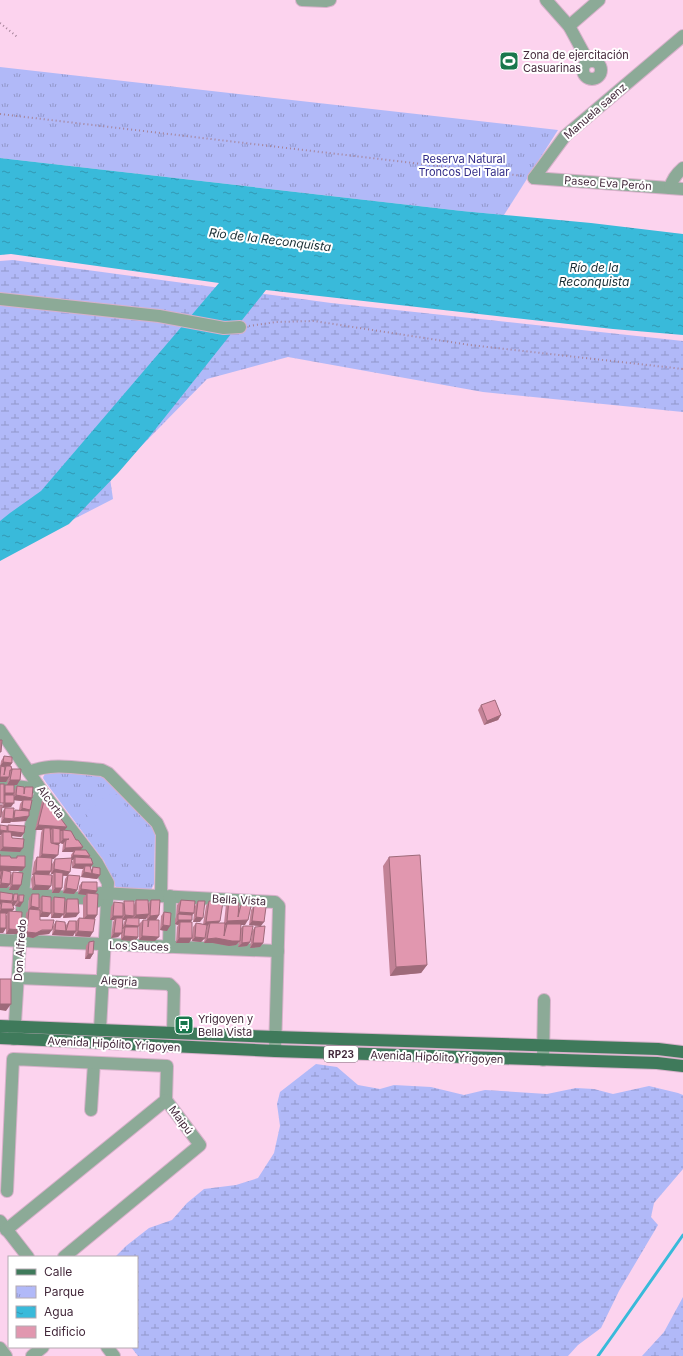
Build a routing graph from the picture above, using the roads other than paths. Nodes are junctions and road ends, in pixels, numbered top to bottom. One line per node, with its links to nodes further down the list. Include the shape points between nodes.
1 (302, 0): 2 (street)
2 (330, 0)
3 (546, 0): 5 (street)
4 (599, 0): 5 (street)
5 (569, 26): 7 (street)
6 (683, 36): 9 (street, Manuela saenz, via 565,136)
7 (588, 61)
8 (683, 168): 10 (street, via 675,175)
9 (534, 178): 10 (street, Paseo Eva Perón)
10 (670, 188): 11 (street, Paseo Eva Perón)
11 (683, 189)
12 (0, 299): 13 (street, via 159,316 224,328)
13 (240, 327)
14 (1, 734): 15 (street, Alcorta)
15 (30, 772): 17 (street, Alcorta); 25 (street, via 46,766 55,766 102,770 108,774 160,828)
16 (0, 784): 17 (street)
17 (40, 788): 19 (street, Don Alfredo); 24 (street, Alcorta, via 97,862 108,883)
18 (15, 828): 19 (street)
19 (30, 829): 21 (street, Don Alfredo)
20 (0, 855): 21 (street)
21 (27, 856): 23 (street, Don Alfredo)
22 (0, 892): 23 (street, Bella Vista)
23 (23, 894): 24 (street, Bella Vista, via 94,899); 27 (street, Don Alfredo)
24 (101, 896): 25 (street, Bella Vista); 28 (street, Alcorta)
25 (166, 896): 29 (street); 30 (street, Bella Vista, via 275,902 279,906)
26 (0, 940): 27 (street, Los Sauces)
27 (21, 940): 28 (street, Los Sauces); 31 (street, Don Alfredo)
28 (101, 944): 29 (street, Los Sauces); 32 (street, Alcorta)
29 (170, 947): 30 (street, Los Sauces)
30 (278, 951): 38 (street, Bella Vista)
31 (18, 978): 32 (street, Alegria); 35 (street, Don Alfredo)
32 (99, 981): 36 (street, Alcorta); 37 (street, Alegria, via 172,985)
33 (544, 1000): 41 (street)
34 (0, 1026): 35 (main road, Avenida Hipólito Yrigoyen / RP23)
35 (14, 1026): 36 (main road, Avenida Hipólito Yrigoyen / RP23); 40 (street, Don Alfredo)
36 (96, 1029): 37 (main road, Avenida Hipólito Yrigoyen / RP23)
37 (173, 1033): 38 (main road, Avenida Hipólito Yrigoyen / RP23)
38 (275, 1037): 41 (main road, Avenida Hipólito Yrigoyen / RP23); 42 (street, Bella Vista)
39 (0, 1038): 40 (main road, Avenida Hipólito Yrigoyen / RP23)
40 (14, 1039): 42 (main road, Avenida Hipólito Yrigoyen / RP23)
41 (543, 1046): 43 (main road, Avenida Hipólito Yrigoyen / RP23); 44 (street)
42 (275, 1051): 44 (main road, Avenida Hipólito Yrigoyen / RP23)
43 (683, 1052)
44 (543, 1060): 46 (main road, Avenida Hipólito Yrigoyen / RP23)
45 (94, 1063): 47 (street, via 167,1066); 48 (street); 49 (street, via 13,1059)
46 (683, 1066)
47 (166, 1100): 50 (street, Maipú); 52 (street, Maipú, via 200,1145)
48 (91, 1110)
49 (7, 1191)
50 (3, 1225): 51 (street, Maipú)
51 (27, 1256)
52 (65, 1256)
53 (0, 1348): 56 (street)
54 (42, 1348): 57 (street)
55 (108, 1348): 58 (street)
56 (6, 1356)
57 (32, 1356)
58 (114, 1356)

